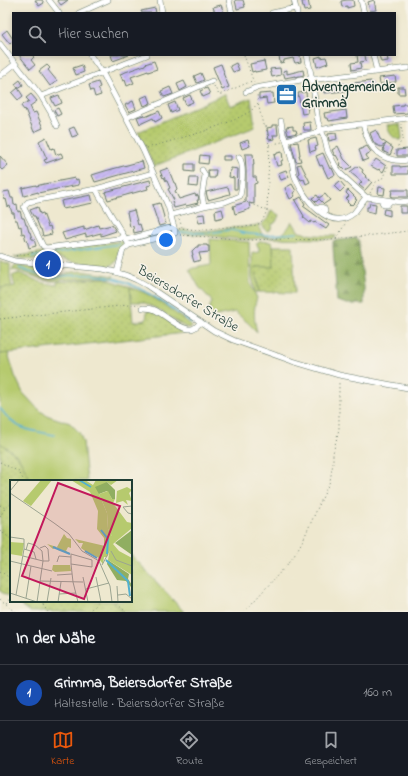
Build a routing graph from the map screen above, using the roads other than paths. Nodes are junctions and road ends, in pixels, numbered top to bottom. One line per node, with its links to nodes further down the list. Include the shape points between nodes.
1 (49, 0): 8 (street)
2 (108, 0): 9 (street)
3 (160, 0): 10 (street)
4 (229, 0): 11 (street)
5 (294, 0): 7 (street)
6 (361, 0): 13 (street)
7 (297, 11): 12 (street)
8 (58, 12)
9 (81, 12)
10 (162, 12)
11 (232, 12)
12 (284, 12)
13 (364, 12)
14 (0, 44): 19 (street)
15 (91, 56): 21 (street)
16 (144, 56): 21 (street)
17 (307, 56): 24 (street)
18 (373, 56): 22 (street)
19 (15, 64): 23 (street); 27 (street)
20 (408, 68): 22 (street)
21 (102, 72): 27 (street); 28 (street)
22 (376, 72): 24 (street)
23 (0, 76)
24 (312, 79): 26 (street, via 255,88); 33 (street)
25 (212, 82): 28 (street)
26 (246, 92)
27 (41, 96): 32 (street)
28 (126, 118): 38 (street)
29 (408, 118): 31 (street)
30 (281, 122): 34 (street)
31 (363, 124): 33 (street); 36 (street, via 370,144 382,155 399,161)
32 (57, 126)
33 (321, 130): 34 (street); 40 (street, via 336,167)
34 (286, 140): 40 (street, via 294,175 304,194 323,214 334,220 342,219 354,213)
35 (239, 157): 42 (street, via 242,161 240,196)
36 (408, 160)
37 (202, 170): 42 (street, via 205,175 202,195)
38 (153, 173): 39 (street); 43 (street)
39 (96, 189): 45 (street); 45 (street, via 28,202 25,205 24,208 43,246 46,248)
40 (366, 197): 41 (street)
41 (408, 201)
42 (204, 206): 43 (street)
43 (172, 214): 44 (street)
44 (174, 228): 45 (street); 45 (street, via 173,234)
45 (127, 241): 47 (street)
46 (2, 257): 47 (street, Beiersdorfer Straße, via 15,261)
47 (117, 272): 49 (street, Beiersdorfer Straße, via 140,281)
48 (143, 308): 49 (street, via 155,310 191,330)
49 (201, 322): 50 (street, Beiersdorfer Straße, via 233,340 292,361 339,375)
50 (408, 388)

